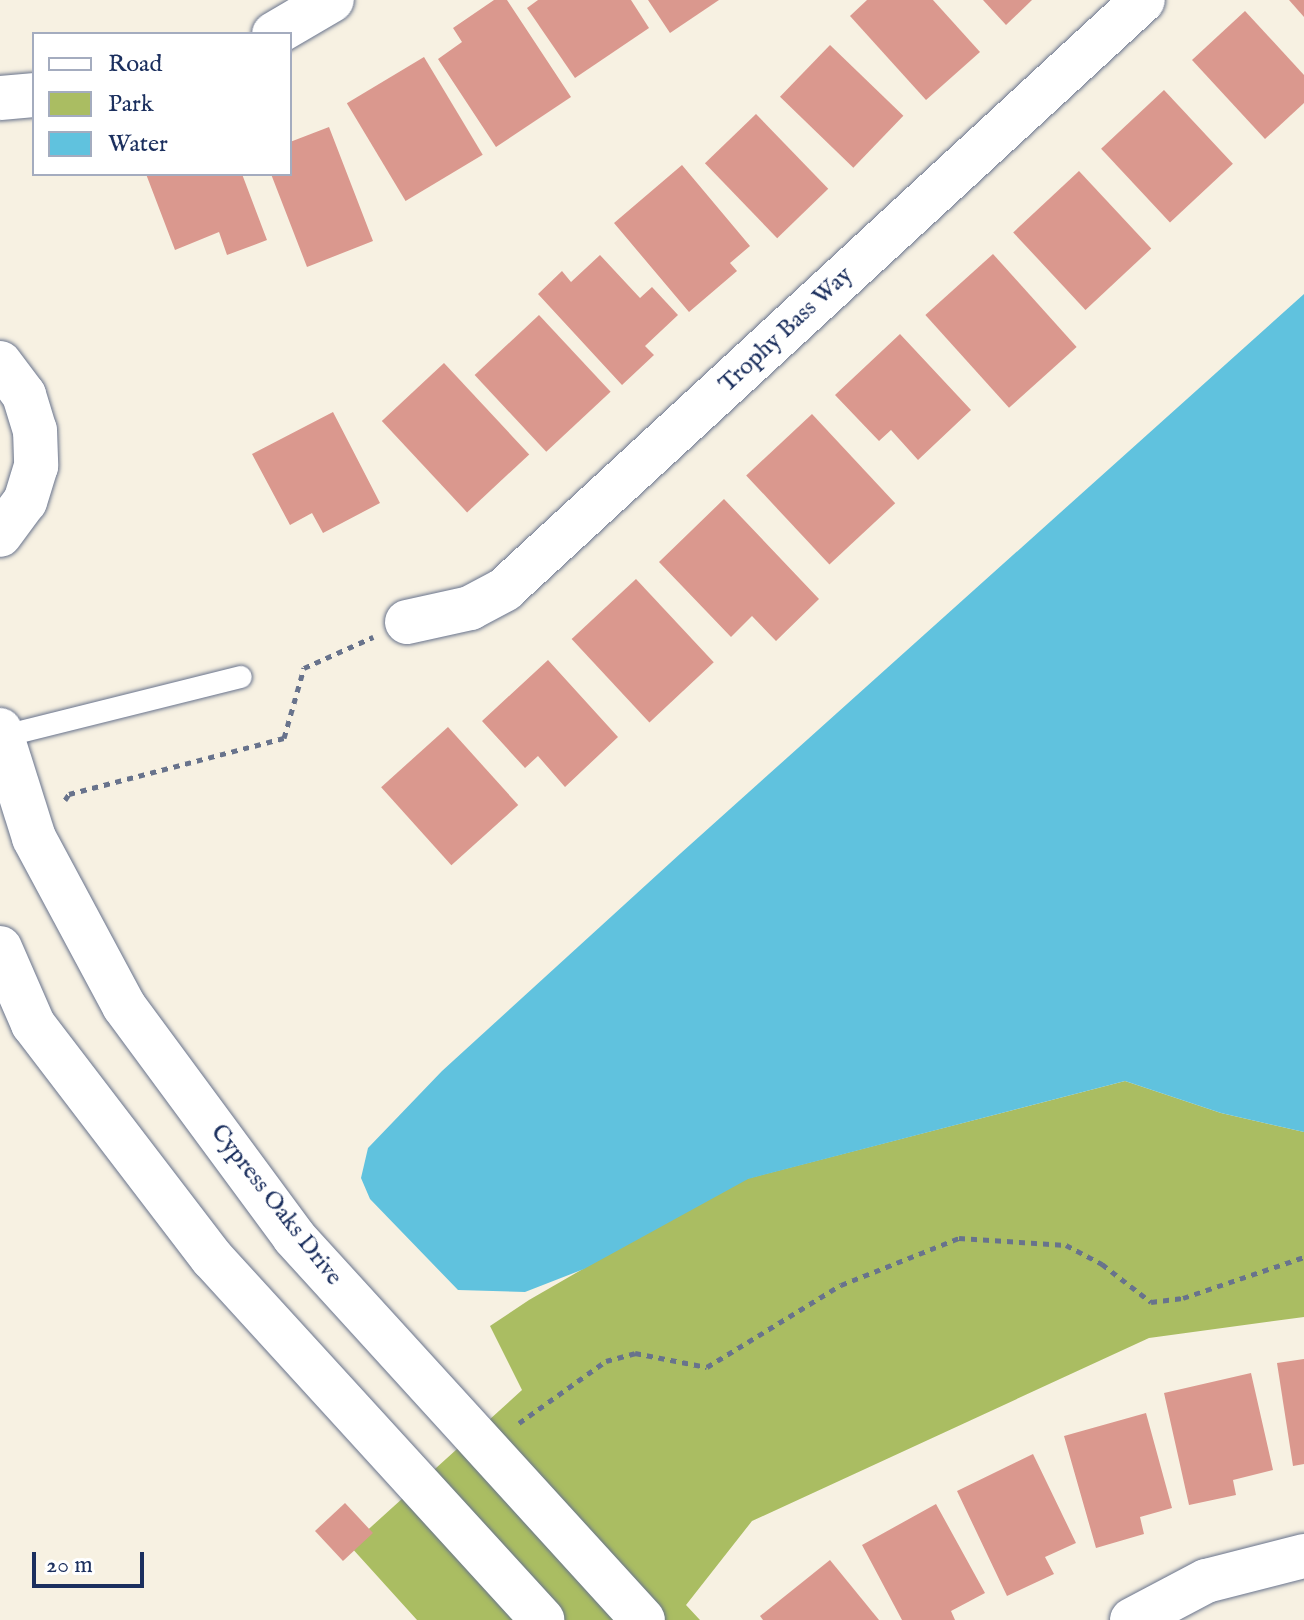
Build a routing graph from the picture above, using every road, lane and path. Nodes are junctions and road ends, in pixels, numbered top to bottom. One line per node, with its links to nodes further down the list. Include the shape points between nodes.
1 (332, 0): 3 (street)
2 (1143, 0): 8 (street, Trophy Bass Way, via 505,589 470,608)
3 (277, 32)
4 (32, 95): 5 (street)
5 (0, 98)
6 (0, 363): 7 (street, via 24,395 35,430 36,466 25,501)
7 (0, 535)
8 (407, 622): 11 (path, via 304,668 284,738 69,794)
9 (241, 677): 10 (lane)
10 (1, 735): 11 (street, Cypress Oaks Drive)
11 (34, 838): 14 (street, Cypress Oaks Drive, via 124,1006 294,1237)
12 (0, 948): 16 (street, via 33,1024 212,1258)
13 (1304, 1257): 14 (path, via 1183,1298 1151,1302 1102,1264 1066,1245 959,1238 841,1285 707,1367 635,1353 606,1361)
14 (487, 1448): 17 (street, Cypress Oaks Drive)
15 (1304, 1556): 18 (street, via 1206,1581)
16 (542, 1620)
17 (643, 1620)
18 (1132, 1620)

